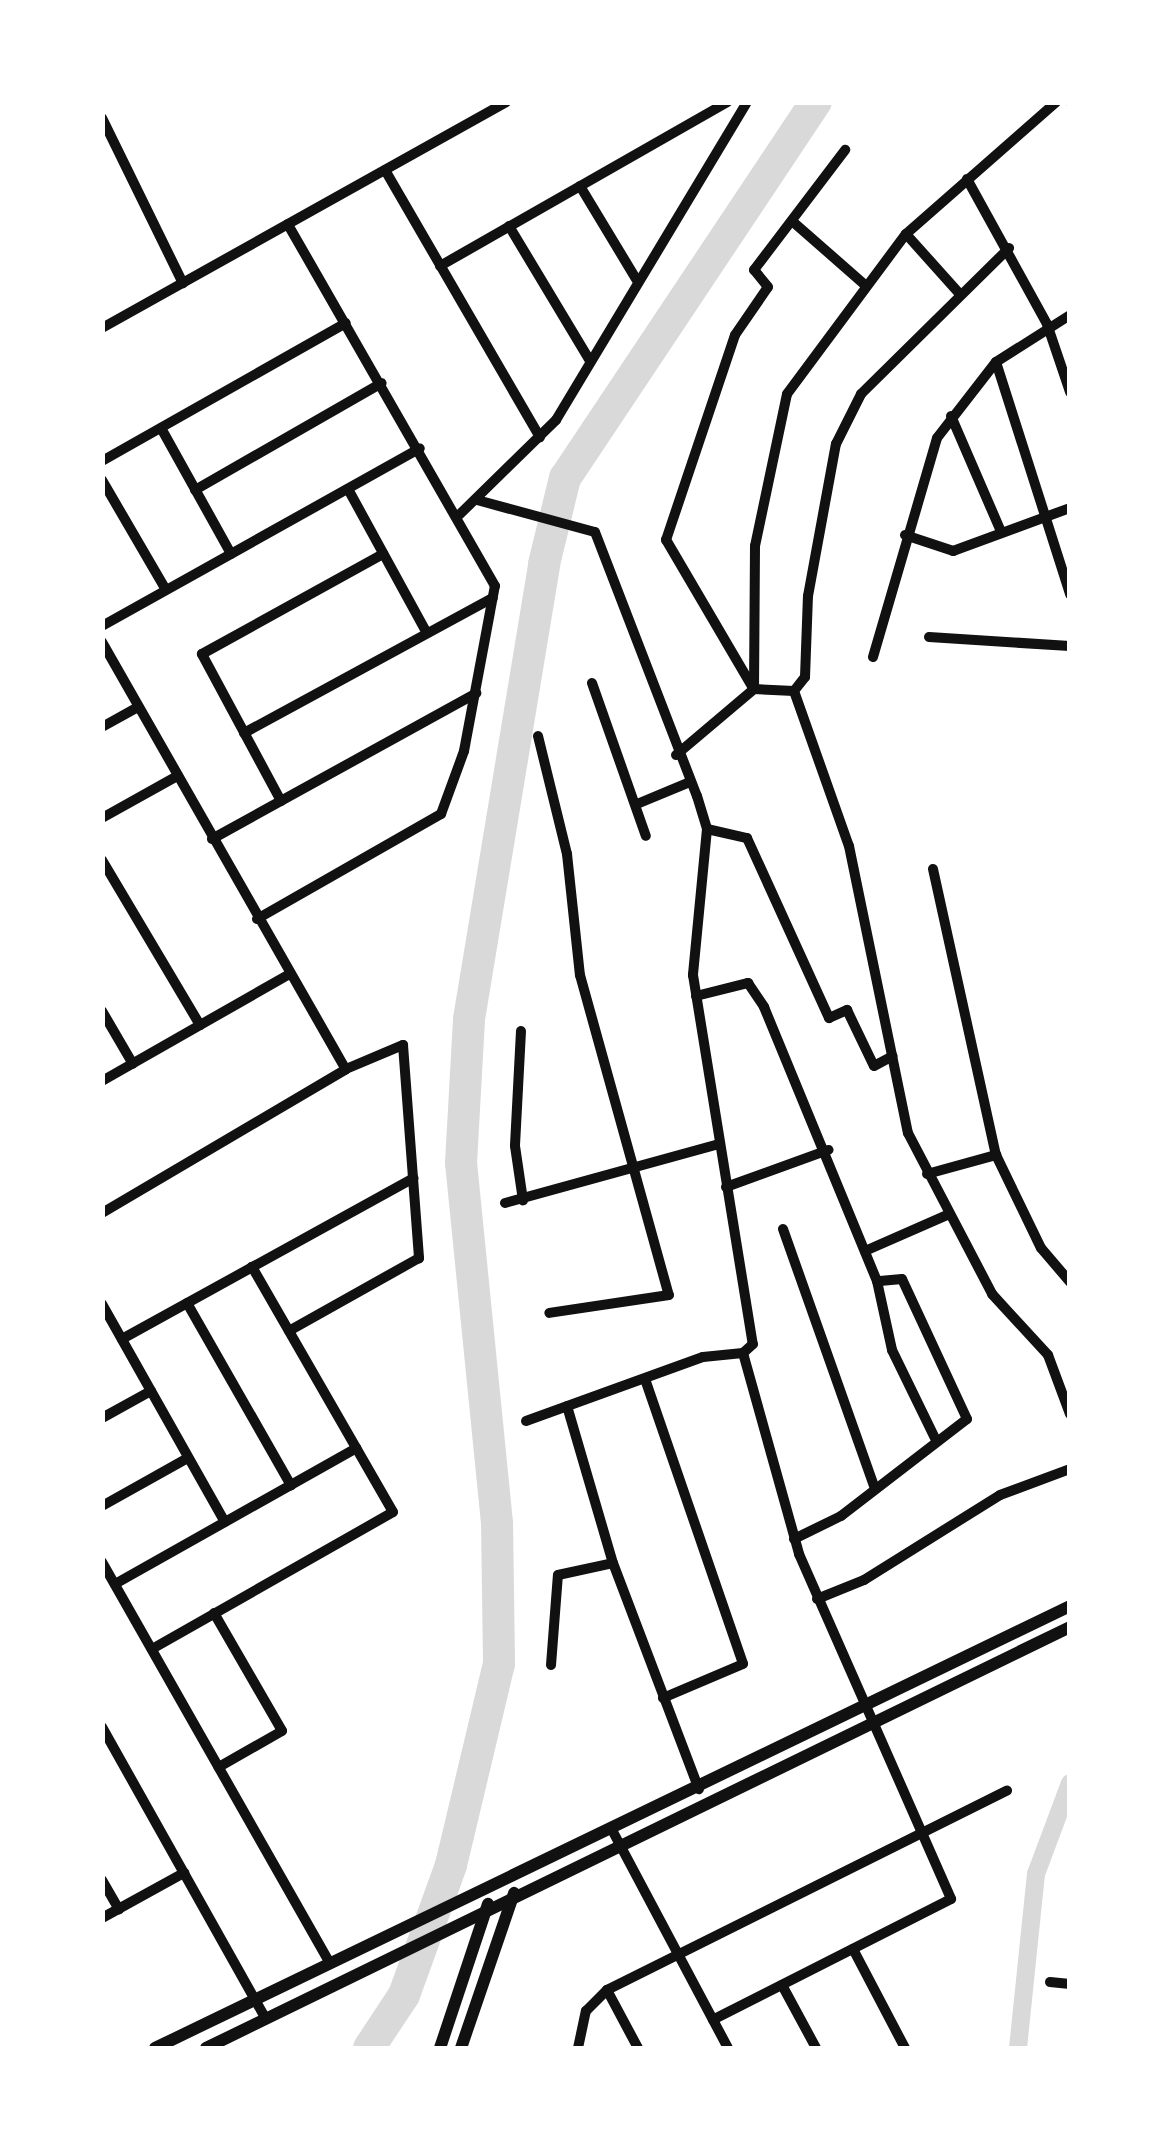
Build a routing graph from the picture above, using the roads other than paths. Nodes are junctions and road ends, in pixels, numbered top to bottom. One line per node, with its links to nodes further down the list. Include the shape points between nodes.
1 (506, 102): 7 (street)
2 (727, 102): 9 (street)
3 (747, 102): 16 (street)
4 (1056, 102): 8 (street)
5 (102, 118): 17 (street)
6 (845, 150): 10 (street)
7 (385, 170): 11 (street); 15 (street)
8 (967, 180): 13 (street); 14 (street)
9 (580, 186): 12 (street); 16 (street)
10 (792, 221): 18 (street); 54 (street, via 754,270 768,286 735,336 666,540)
11 (288, 224): 17 (street); 21 (street)
12 (509, 226): 15 (street); 24 (street)
13 (906, 234): 18 (street); 19 (street)
14 (1009, 248): 19 (street); 22 (street)
15 (440, 266): 30 (street)
16 (636, 278): 24 (street)
17 (183, 284): 23 (street)
18 (865, 285): 54 (street, via 814,348 772,447 755,546)
19 (958, 292): 55 (street, via 861,394 836,444 808,596 805,677)
20 (1070, 315): 22 (street)
21 (346, 323): 26 (street); 29 (street)
22 (1047, 324): 25 (street); 27 (street)
23 (102, 328)
24 (590, 361): 30 (street)
25 (996, 362): 28 (street); 39 (street)
26 (382, 383): 31 (street); 35 (street)
27 (1070, 392)
28 (951, 416): 40 (street); 41 (street)
29 (161, 428): 32 (street); 35 (street)
30 (540, 437): 36 (street)
31 (420, 448): 34 (street); 38 (street)
32 (102, 461)
33 (102, 480): 44 (street)
34 (348, 489): 42 (street); 43 (street)
35 (195, 490): 42 (street)
36 (477, 500): 38 (street); 61 (street, via 584,522)
37 (1070, 508): 39 (street)
38 (459, 515): 46 (street)
39 (1051, 515): 40 (street); 45 (street)
40 (1000, 529): 41 (street, via 953,551)
41 (905, 535): 52 (street)
42 (230, 554): 44 (street)
43 (384, 554): 48 (street); 59 (street, via 202,654)
44 (166, 590): 47 (street)
45 (1070, 594)
46 (493, 598): 48 (street); 56 (street)
47 (102, 626)
48 (428, 633): 59 (street)
49 (929, 637): 51 (street)
50 (102, 642): 57 (street)
51 (1070, 646)
52 (872, 657)
53 (592, 684): 65 (street)
54 (754, 689): 55 (street); 61 (street)
55 (794, 691): 78 (street, via 848,846)
56 (476, 693): 64 (street); 72 (street, via 441,814)
57 (138, 707): 58 (street); 62 (street)
58 (102, 727)
59 (244, 733): 64 (street)
60 (538, 736): 85 (street, via 567,854 580,976)
61 (676, 755): 63 (street)
62 (178, 776): 66 (street); 69 (street)
63 (690, 782): 65 (street); 67 (street)
64 (281, 801): 69 (street)
65 (637, 804): 68 (street)
66 (102, 818)
67 (706, 829): 74 (street); 78 (street, via 747,838 829,1018 848,1010 874,1066)
68 (646, 836)
69 (212, 839): 72 (street)
70 (102, 860): 76 (street)
71 (933, 869): 84 (street)
72 (257, 919): 73 (street)
73 (288, 975): 76 (street); 80 (street)
74 (696, 996): 82 (street); 83 (street, via 748,983)
75 (102, 1011): 79 (street)
76 (200, 1025): 79 (street)
77 (520, 1031): 89 (street, via 515,1146)
78 (893, 1056): 86 (street)
79 (133, 1064): 81 (street)
80 (346, 1069): 87 (street, via 391,1044 410,1054); 91 (street)
81 (102, 1082)
82 (718, 1144): 85 (street); 88 (street)
83 (828, 1150): 88 (street); 94 (street)
84 (996, 1155): 86 (street); 97 (street, via 1041,1248)
85 (633, 1172): 89 (street); 100 (street, via 669,1295)
86 (926, 1174): 92 (street)
87 (414, 1178): 95 (street); 101 (street, via 420,1258)
88 (726, 1187): 103 (street, via 753,1344)
89 (523, 1200): 90 (street)
90 (505, 1204)
91 (102, 1213)
92 (947, 1215): 94 (street); 107 (street, via 992,1294 1048,1355)
93 (783, 1228): 115 (street)
94 (865, 1251): 96 (street)
95 (252, 1267): 98 (street); 101 (street)
96 (877, 1281): 110 (street, via 892,1350); 110 (street, via 902,1279 967,1419)
97 (1070, 1282)
98 (187, 1303): 102 (street); 114 (street)
99 (102, 1304): 102 (street)
100 (549, 1313)
101 (289, 1331): 111 (street)
102 (122, 1339): 105 (street)
103 (743, 1353): 104 (street); 118 (street)
104 (645, 1379): 106 (street); 128 (street, via 743,1664)
105 (151, 1390): 108 (street); 112 (street)
106 (567, 1406): 109 (street); 120 (street)
107 (1068, 1407)
108 (102, 1418)
109 (526, 1421)
110 (935, 1438): 115 (street)
111 (356, 1448): 114 (street); 124 (street, via 392,1512)
112 (188, 1458): 116 (street); 117 (street)
113 (1070, 1468): 122 (street, via 1000,1495 864,1580)
114 (291, 1485): 117 (street)
115 (874, 1486): 118 (street)
116 (102, 1506)
117 (224, 1522): 121 (street)
118 (794, 1540): 122 (street)
119 (102, 1562): 121 (street)
120 (613, 1564): 127 (street, via 558,1575); 128 (street)
121 (115, 1584): 126 (street)
122 (817, 1599): 129 (street)
123 (1070, 1606): 129 (street)
124 (214, 1613): 126 (street); 132 (street, via 282,1732)
125 (1070, 1627): 131 (street)
126 (152, 1649): 132 (street)
127 (550, 1666)
128 (664, 1698): 133 (street)
129 (864, 1712): 131 (street); 133 (street)
130 (102, 1727): 138 (street)
131 (870, 1728): 136 (street); 137 (street)
132 (219, 1767): 147 (street)
133 (699, 1789): 135 (street)
134 (1007, 1790): 136 (street)
135 (611, 1828): 137 (street); 139 (street)
136 (918, 1829): 145 (street, via 951,1900); 146 (street)
137 (621, 1846): 141 (street); 146 (street)
138 (184, 1872): 143 (street); 152 (street)
139 (501, 1877): 141 (street); 142 (street); 147 (street)
140 (102, 1880): 143 (street)
141 (514, 1893): 142 (street); 158 (street)
142 (488, 1905): 153 (street); 157 (street)
143 (119, 1909): 144 (street)
144 (102, 1918)
145 (853, 1949): 150 (street); 163 (street)
146 (678, 1954): 151 (street); 154 (street)
147 (328, 1960): 152 (street)
148 (1050, 1982): 149 (street)
149 (1070, 1984)
150 (782, 1985): 154 (street); 162 (street)
151 (607, 1990): 159 (street, via 586,2012); 160 (street)
152 (254, 1998): 153 (street); 155 (street)
153 (265, 2018): 156 (street)
154 (713, 2020): 161 (street)
155 (155, 2048)
156 (206, 2048)
157 (440, 2048)
158 (462, 2048)
159 (578, 2048)
160 (638, 2048)
161 (728, 2048)
162 (816, 2048)
163 (906, 2048)

